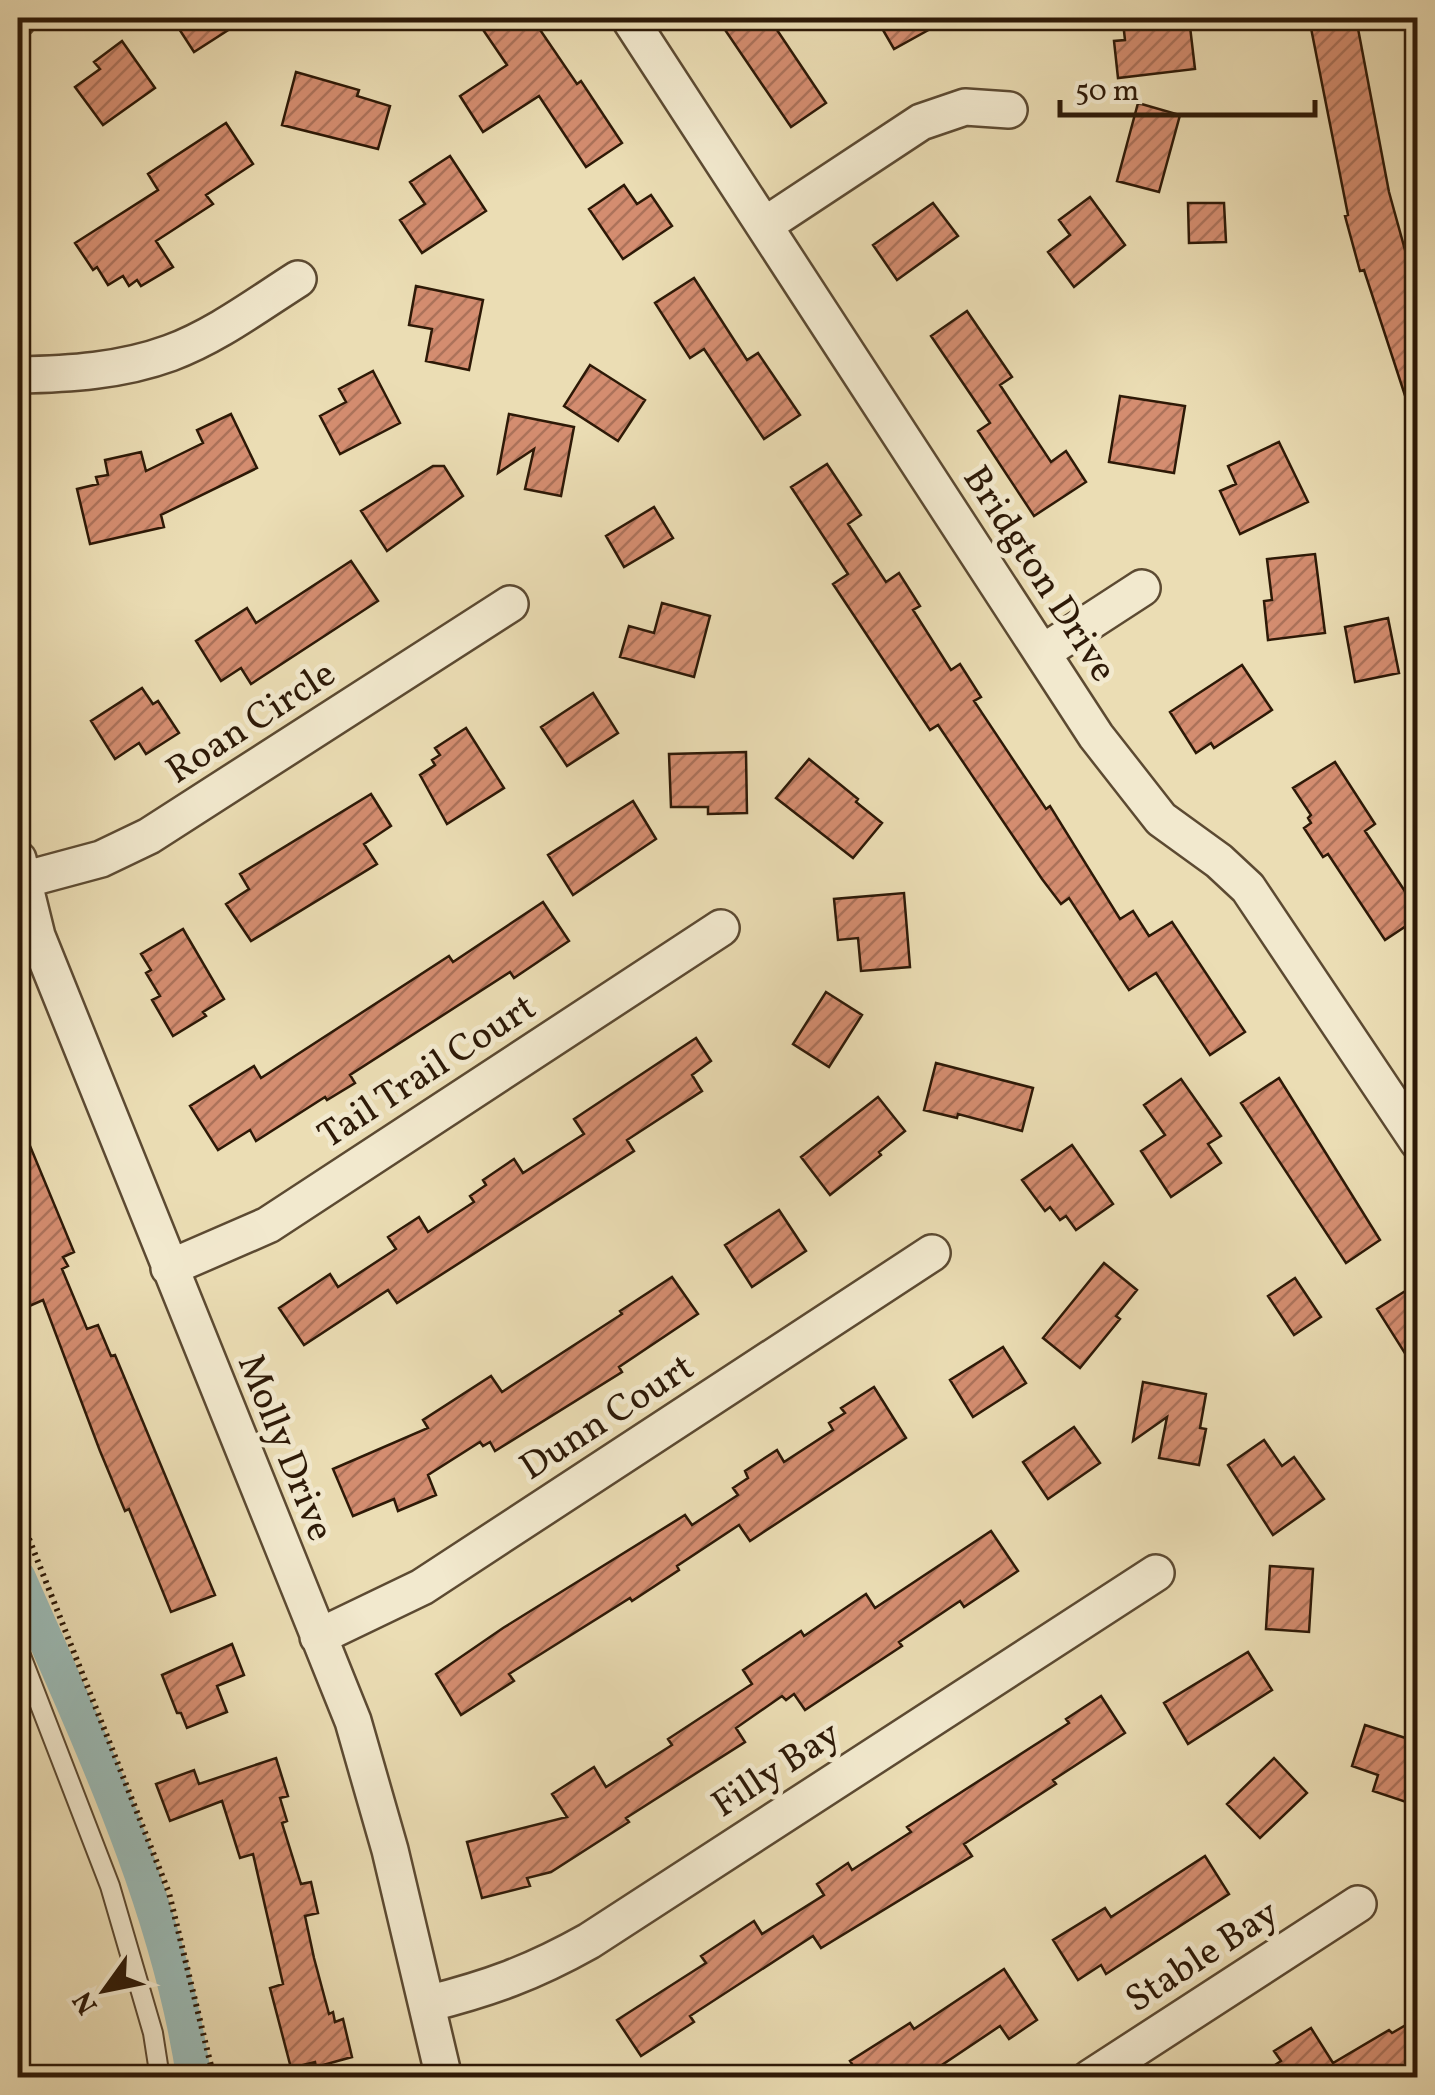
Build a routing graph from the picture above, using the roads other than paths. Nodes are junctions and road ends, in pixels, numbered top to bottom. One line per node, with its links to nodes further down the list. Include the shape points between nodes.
1 (629, 18): 3 (street, Bridgton Drive)
2 (1010, 110): 3 (street, via 965,107 921,122)
3 (765, 226): 8 (street, Bridgton Drive)
4 (298, 279): 5 (street, via 172,353 116,369)
5 (18, 376)
6 (1142, 588): 8 (street)
7 (510, 604): 9 (street, Roan Circle, via 149,836 100,859)
8 (1042, 653): 11 (street, Bridgton Drive, via 1161,818 1248,888)
9 (20, 869): 13 (street, Molly Drive, via 37,936)
10 (721, 928): 13 (street, Tail Trail Court, via 268,1225)
11 (1418, 1142)
12 (932, 1253): 15 (street, Dunn Court, via 454,1566)
13 (169, 1268): 15 (street, Molly Drive)
14 (1156, 1572): 18 (street, Filly Bay, via 590,1941 534,1972)
15 (318, 1637): 18 (street, Molly Drive, via 358,1740)
16 (18, 1648): 19 (lane, via 110,1886)
17 (1358, 1904): 21 (street, Stable Bay)
18 (426, 2004): 20 (street, Molly Drive)
19 (160, 2078)
20 (444, 2078)
21 (1090, 2078)

